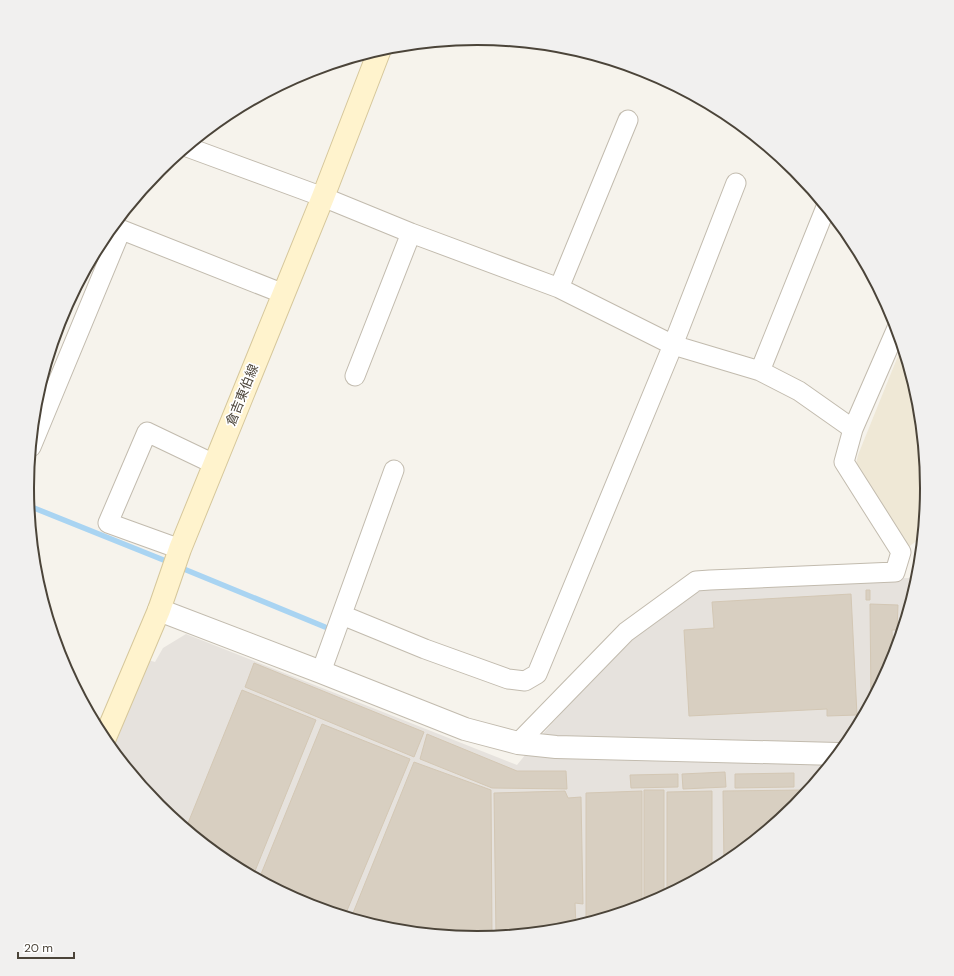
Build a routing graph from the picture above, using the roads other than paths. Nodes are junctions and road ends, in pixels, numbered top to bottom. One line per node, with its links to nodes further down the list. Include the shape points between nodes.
1 (377, 57): 5 (main road, 倉吉東伯線)
2 (628, 120): 10 (street)
3 (192, 149): 5 (street)
4 (736, 183): 13 (street)
5 (322, 197): 8 (street); 11 (main road, 倉吉東伯線)
6 (824, 213): 14 (street)
7 (118, 229): 11 (street)
8 (411, 233): 10 (street); 15 (street)
9 (115, 234): 16 (street)
10 (559, 288): 13 (street)
11 (284, 294): 18 (main road, 倉吉東伯線)
12 (893, 338): 17 (street)
13 (673, 344): 14 (street); 22 (street, via 537,674 525,681 508,679)
14 (760, 372): 17 (street, via 799,391)
15 (355, 376)
16 (38, 428)
17 (854, 430): 25 (street, via 844,462 901,552 895,572 696,581 626,632)
18 (214, 464): 20 (main road, 倉吉東伯線); 20 (street, via 147,432 108,523)
19 (394, 470): 22 (street)
20 (180, 549): 21 (main road, 倉吉東伯線)
21 (159, 610): 23 (street); 24 (main road, 倉吉東伯線)
22 (342, 615): 23 (street)
23 (321, 672): 25 (street, via 465,729)
24 (108, 732)
25 (518, 743): 26 (street, via 556,747)
26 (831, 754)

